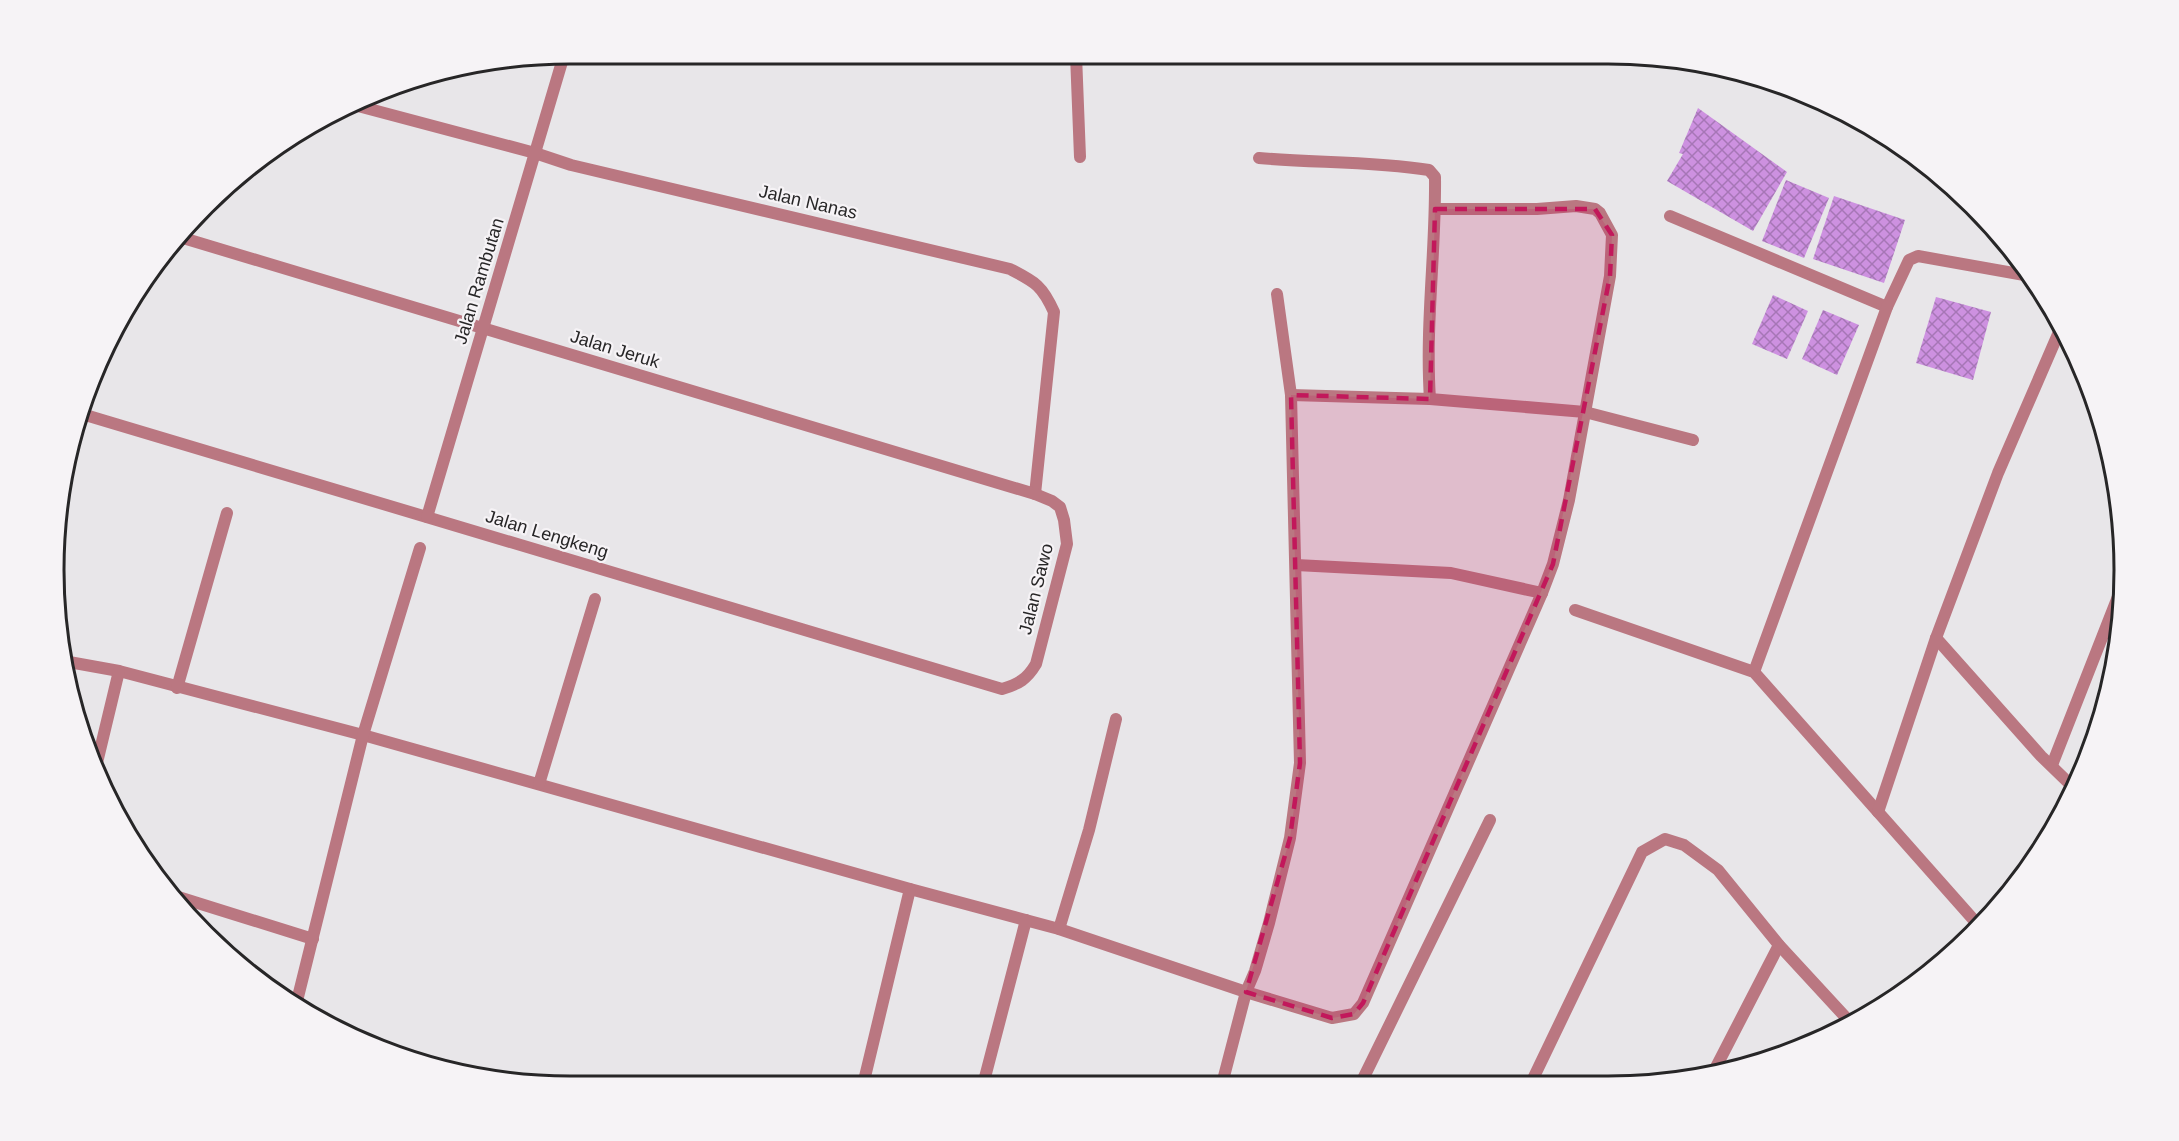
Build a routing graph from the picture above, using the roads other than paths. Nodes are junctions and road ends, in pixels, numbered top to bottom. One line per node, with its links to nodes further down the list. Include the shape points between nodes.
1 (1077, 64): 5 (street)
2 (561, 65): 4 (street, Jalan Rambutan)
3 (366, 108): 4 (street, Jalan Nanas)
4 (535, 153): 13 (street, Jalan Rambutan); 20 (street, Jalan Nanas, via 571,165 1010,269 1034,282 1046,293 1054,312)
5 (1080, 157)
6 (1259, 158): 7 (street, via 1428,170 1435,177)
7 (1436, 209): 16 (street); 17 (street, via 1576,206 1600,213 1612,235 1610,276)
8 (1670, 216): 12 (street)
9 (188, 239): 13 (street, Jalan Jeruk)
10 (2018, 274): 12 (street, via 1918,256 1909,260)
11 (1277, 294): 15 (street)
12 (1887, 307): 32 (street)
13 (483, 328): 20 (street, Jalan Jeruk); 22 (street, Jalan Rambutan)
14 (2057, 337): 29 (street, via 1998,473)
15 (1291, 395): 16 (street); 24 (street)
16 (1430, 399): 17 (street)
17 (1585, 412): 19 (street); 25 (street, via 1569,500)
18 (89, 416): 22 (street, Jalan Lengkeng)
19 (1693, 440)
20 (1035, 494): 34 (street, Jalan Sawo, via 1060,507 1067,544 1036,664 1018,684)
21 (227, 513): 33 (street)
22 (427, 517): 34 (street, Jalan Lengkeng)
23 (420, 548): 36 (street)
24 (1296, 565): 25 (street, via 1451,573); 50 (street, via 1300,763 1290,838 1269,923)
25 (1542, 593): 50 (street, via 1363,1003 1354,1014 1332,1018)
26 (595, 599): 40 (street)
27 (1575, 610): 32 (street)
28 (2112, 611): 38 (street)
29 (1936, 638): 38 (street); 41 (street)
30 (73, 663): 31 (street)
31 (119, 671): 33 (street); 37 (street)
32 (1754, 672): 41 (street)
33 (177, 688): 36 (street)
34 (1002, 689)
35 (1116, 719): 47 (street, via 1089,830)
36 (363, 735): 40 (street); 48 (street)
37 (99, 754)
38 (2052, 765): 39 (street)
39 (2068, 782)
40 (539, 784): 43 (street)
41 (1878, 812): 46 (street)
42 (1490, 819): 57 (street)
43 (910, 889): 45 (street); 54 (street)
44 (186, 899): 48 (street)
45 (1026, 920): 47 (street); 55 (street)
46 (1974, 920)
47 (1059, 929): 50 (street)
48 (313, 939): 51 (street)
49 (1779, 945): 52 (street); 53 (street); 58 (street, via 1718,870 1684,845 1665,839 1642,852)
50 (1246, 992): 56 (street)
51 (298, 997)
52 (1846, 1017)
53 (1717, 1064)
54 (865, 1076)
55 (984, 1076)
56 (1224, 1076)
57 (1364, 1076)
58 (1534, 1076)

